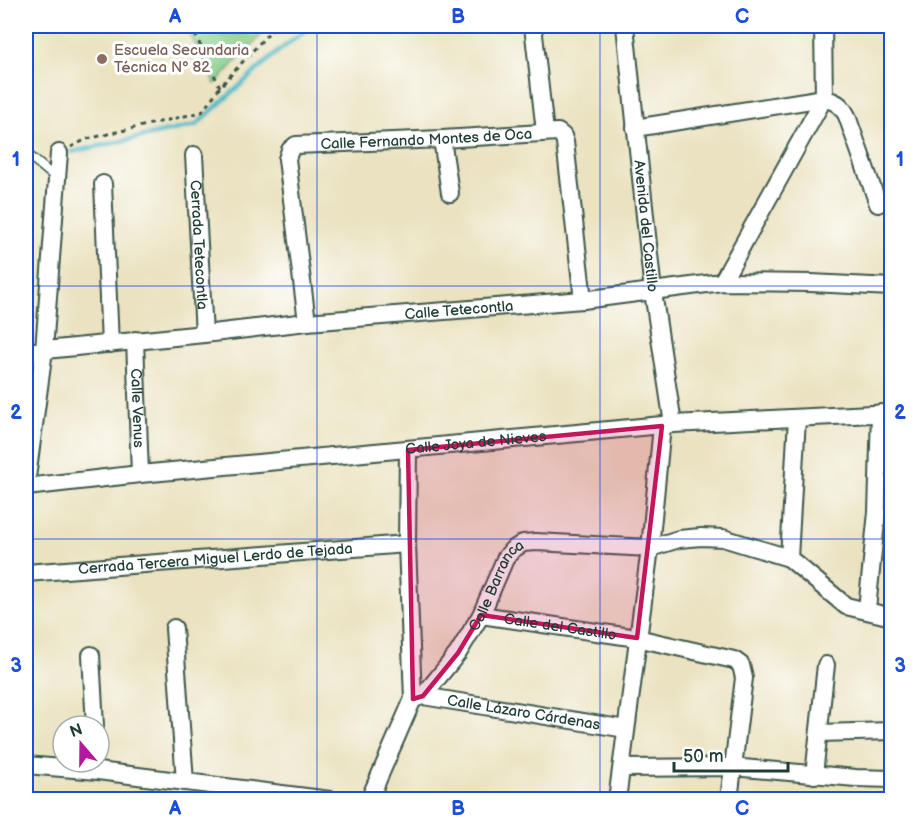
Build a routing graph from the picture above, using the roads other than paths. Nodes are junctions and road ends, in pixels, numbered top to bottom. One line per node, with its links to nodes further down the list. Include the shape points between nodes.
1 (533, 26): 6 (street)
2 (625, 26): 5 (street, Avenida del Castillo)
3 (823, 26): 4 (street)
4 (824, 98): 5 (street); 14 (street, via 842,107); 15 (street)
5 (635, 128): 17 (street, Avenida del Castillo)
6 (545, 132): 7 (street, Calle Fernando Montes de Oca); 18 (street, Calle Fernando Montes de Oca, via 563,136)
7 (442, 139): 13 (street); 19 (street, Calle Fernando Montes de Oca, via 296,145 290,150 287,159)
8 (26, 153): 11 (lane)
9 (59, 153): 11 (street)
10 (194, 155): 20 (street, Cerrada Tetecontla)
11 (57, 179): 23 (street)
12 (103, 184): 22 (street)
13 (450, 193)
14 (878, 204)
15 (722, 282): 16 (street, Calle Tetecontla); 17 (street, Calle Tetecontla)
16 (891, 287)
17 (653, 292): 18 (street, Calle Tetecontla); 27 (street, Avenida del Castillo)
18 (583, 300): 19 (street, Calle Tetecontla)
19 (307, 322): 20 (street, Calle Tetecontla)
20 (204, 334): 21 (street, Calle Tetecontla)
21 (135, 340): 22 (street, Calle Tetecontla); 29 (street, Calle Venus)
22 (111, 344): 23 (street, Calle Tetecontla)
23 (44, 350): 24 (street, Calle Tetecontla); 30 (street)
24 (26, 351)
25 (886, 413): 26 (street, Calle Joya de Nieves); 35 (street)
26 (796, 418): 27 (street, Calle Joya de Nieves); 33 (street)
27 (667, 425): 28 (street, Calle Joya de Nieves); 32 (street, Avenida del Castillo)
28 (408, 450): 29 (street, Calle Joya de Nieves); 31 (street)
29 (140, 474): 30 (street, Calle Joya de Nieves)
30 (26, 486)
31 (407, 544): 34 (street, Cerrada Tercera Miguel Lerdo de Tejada); 42 (street)
32 (650, 548): 33 (street, via 679,539 723,538); 36 (street, Calle Barranca, via 523,543 505,559); 39 (street, Avenida del Castillo)
33 (789, 558): 35 (street, via 846,606)
34 (26, 573)
35 (867, 609): 37 (street)
36 (481, 615): 39 (street, Calle del Castillo); 42 (street, Calle Barranca, via 458,653)
37 (891, 616)
38 (174, 628): 54 (street)
39 (638, 639): 44 (street, Avenida del Castillo); 50 (street, Calle del Castillo, via 734,660 741,665 744,678)
40 (91, 655): 43 (street)
41 (826, 665): 46 (street)
42 (418, 697): 44 (street, Calle Lázaro Cárdenas); 56 (street)
43 (94, 714)
44 (626, 729): 49 (street, Avenida del Castillo)
45 (891, 731): 46 (street)
46 (819, 733): 52 (street)
47 (26, 765): 48 (street)
48 (51, 766)
49 (623, 768): 50 (street); 57 (street, Avenida del Castillo)
50 (732, 768): 52 (street); 58 (street)
51 (111, 769): 54 (street)
52 (814, 775): 53 (street)
53 (891, 778)
54 (184, 782): 55 (street)
55 (330, 800)
56 (369, 800)
57 (617, 800)
58 (729, 800)

